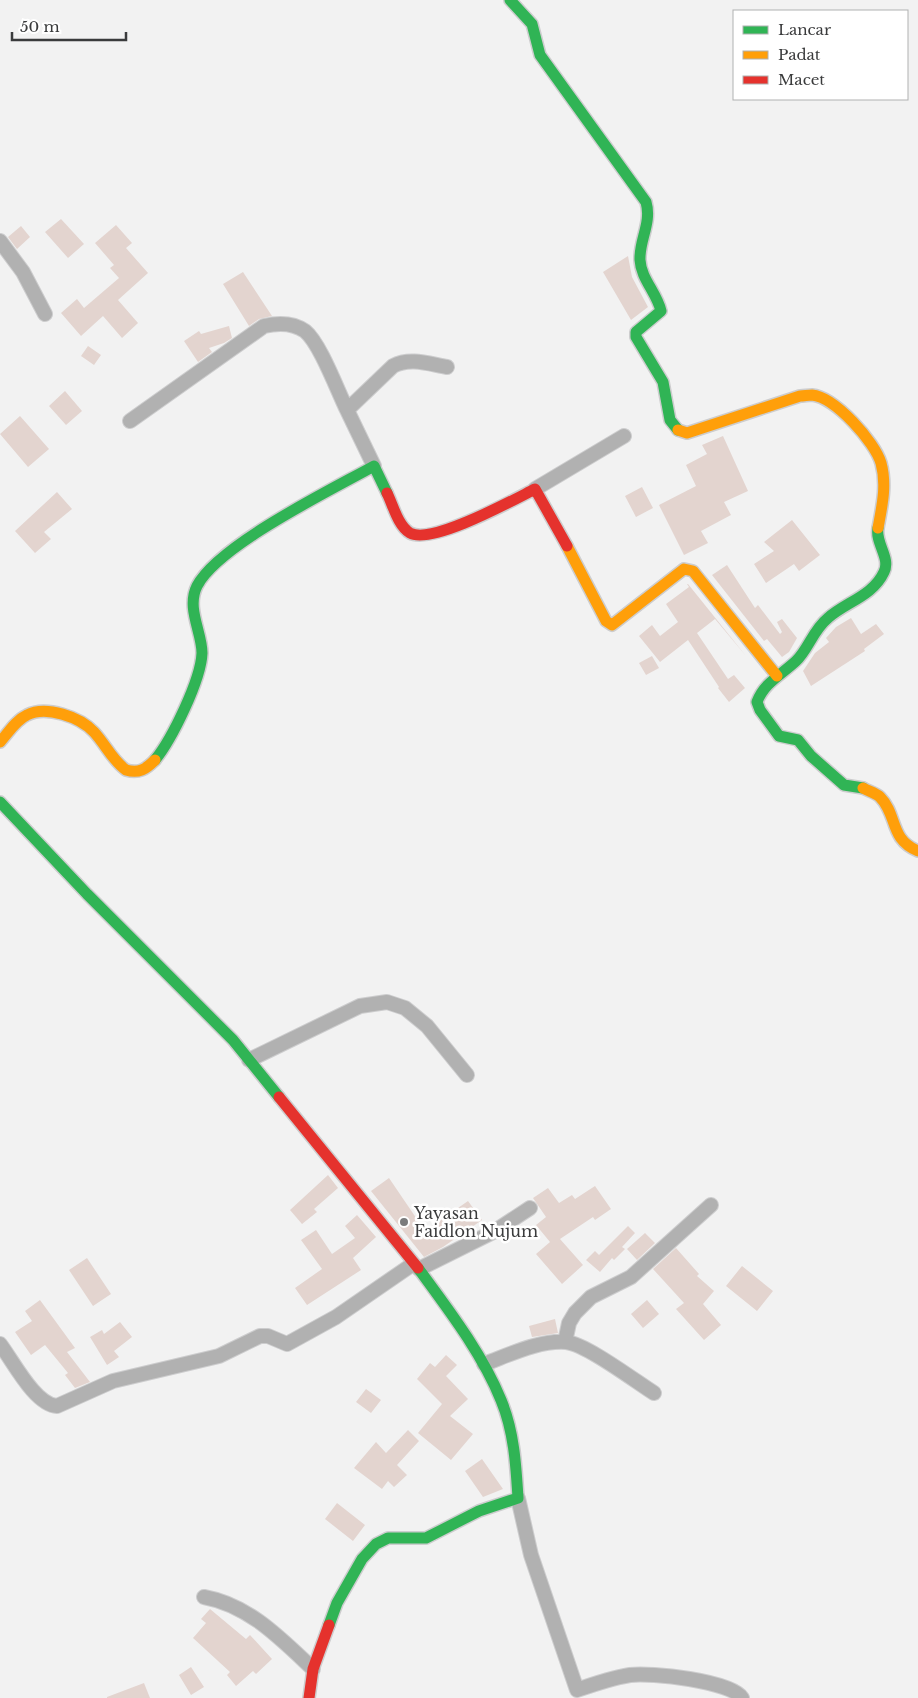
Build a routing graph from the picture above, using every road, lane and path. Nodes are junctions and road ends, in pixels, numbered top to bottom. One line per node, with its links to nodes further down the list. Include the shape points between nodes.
1 (510, 0): 10 (street, via 532,24 540,55 646,202 649,222 640,261 661,311 635,335 663,382 674,428 688,433 800,396 812,395 836,408 862,431 881,462 885,490 877,532 886,562 885,571 866,594 828,618 811,637 798,660)
2 (0, 241): 3 (street, via 23,272)
3 (45, 314)
4 (447, 367): 5 (street, via 407,360 400,362)
5 (347, 410): 6 (street, via 313,340 304,331 278,323 264,326); 8 (street)
6 (130, 421)
7 (624, 436): 9 (street)
8 (374, 466): 9 (street, via 403,527 416,535 446,529); 11 (street, via 261,532 207,570 196,587 194,605 203,654 201,670 155,762 144,770 125,771 93,730 73,717 56,713 28,714)
9 (535, 490): 10 (street, via 608,624 615,625 688,568)
10 (777, 676): 13 (street, via 762,689 757,702 773,730 782,737 798,740 840,782 880,797 900,839)
11 (0, 742)
12 (0, 802): 14 (street)
13 (918, 851)
14 (249, 1060): 15 (street, via 360,1006 387,1002 405,1008 427,1026); 18 (street)
15 (467, 1075)
16 (711, 1205): 19 (street, via 631,1277 591,1297 569,1324)
17 (530, 1208): 18 (street, via 495,1231)
18 (416, 1266): 20 (street, via 287,1344 260,1336 219,1356 113,1381 57,1406 43,1402); 21 (street)
19 (565, 1342): 21 (street, via 524,1350); 22 (street, via 581,1347)
20 (0, 1344)
21 (484, 1364): 23 (street, via 505,1411 515,1453)
22 (654, 1393)
23 (518, 1498): 25 (street, via 479,1510 426,1538 388,1538 376,1544 362,1560 337,1603); 26 (street, via 530,1554)
24 (204, 1597): 25 (street, via 222,1600 261,1623)
25 (313, 1669): 27 (street)
26 (578, 1694): 28 (street, via 631,1675 653,1674 724,1686)
27 (309, 1698)
28 (742, 1698)

